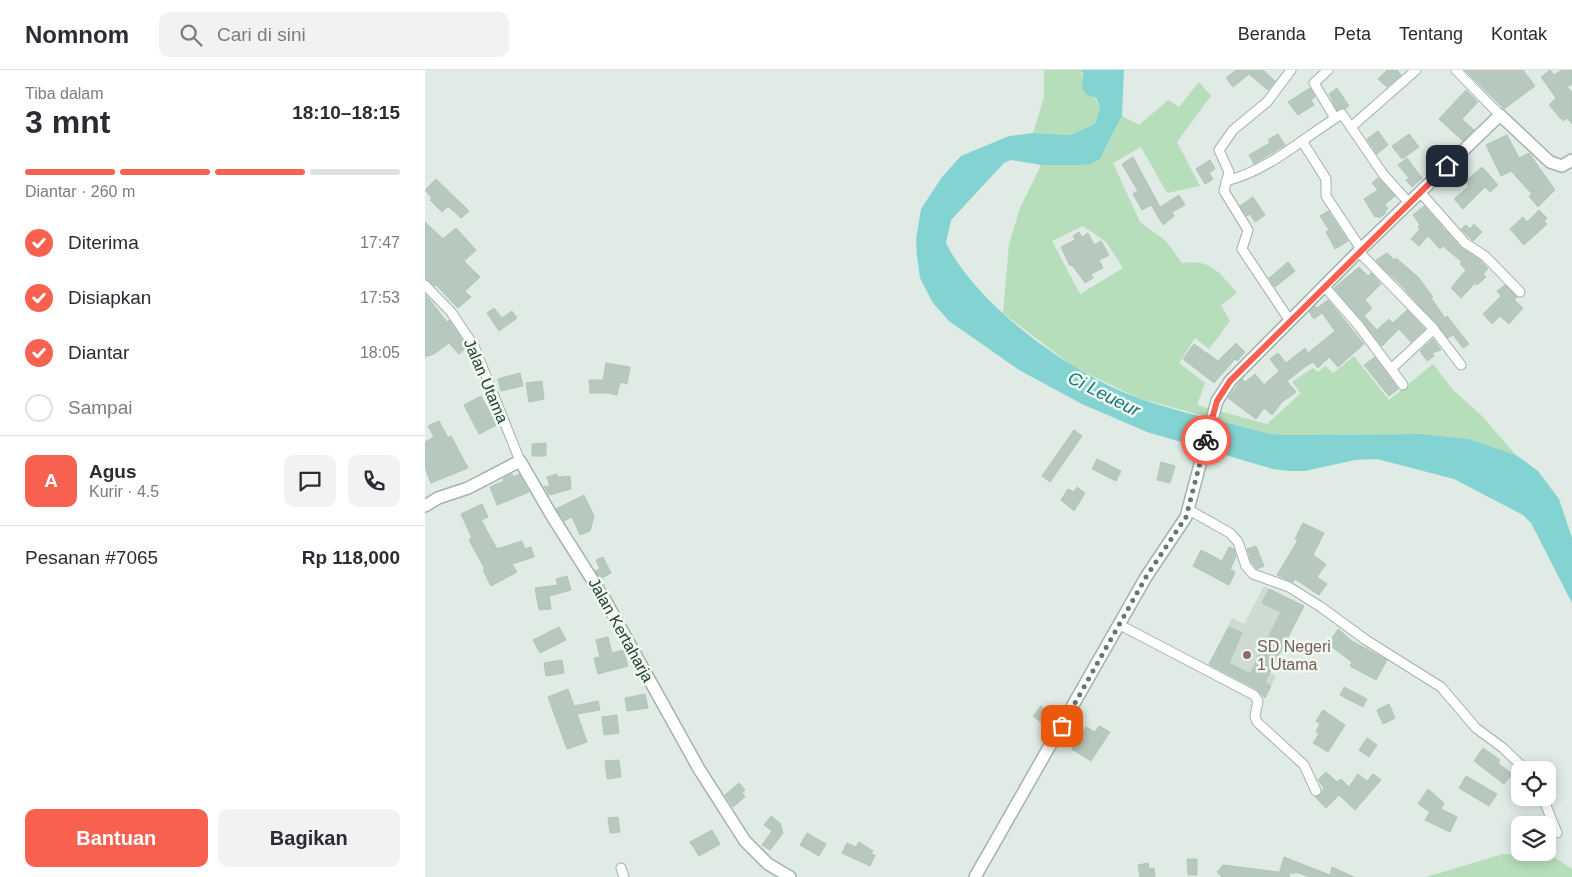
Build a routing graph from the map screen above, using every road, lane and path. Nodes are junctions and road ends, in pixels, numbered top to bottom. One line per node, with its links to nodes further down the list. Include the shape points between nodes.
1 (1291, 70): 10 (street, via 1267,102 1233,130 1220,147 1219,152 1229,172)
2 (1326, 70): 6 (street, via 1314,85)
3 (1416, 70): 7 (street)
4 (1456, 70): 5 (street)
5 (1500, 115): 9 (street, via 1553,165 1562,166); 11 (street)
6 (1335, 118): 7 (street, via 1343,115); 8 (street)
7 (1351, 127): 12 (street, via 1383,174)
8 (1302, 141): 10 (street, via 1248,174); 13 (street, via 1326,179 1326,196)
9 (1572, 160)
10 (1226, 181): 17 (street, via 1225,193 1247,230 1242,249)
11 (1420, 192): 12 (street); 16 (street, via 1465,242 1485,256)
12 (1409, 203): 13 (street)
13 (1360, 250): 15 (street); 18 (street)
14 (425, 284): 22 (street, Jalan Utama, via 451,312 475,346)
15 (1324, 286): 17 (street); 20 (street)
16 (1520, 292)
17 (1290, 322): 24 (street, via 1230,381 1217,401)
18 (1434, 330): 19 (street); 20 (street)
19 (1461, 365)
20 (1391, 368): 21 (street)
21 (1403, 385)
22 (520, 461): 23 (street); 30 (street, Jalan Kertaharja, via 605,600 714,794 745,841)
23 (425, 506)
24 (1189, 510): 25 (street); 26 (street, via 1230,533 1253,574 1289,587 1441,687 1476,728)
25 (1120, 624): 27 (street, via 1254,695 1257,722 1302,763); 31 (street)
26 (1517, 761)
27 (1316, 791)
28 (1546, 806): 29 (street)
29 (1557, 833)
30 (782, 875)
31 (975, 877)

